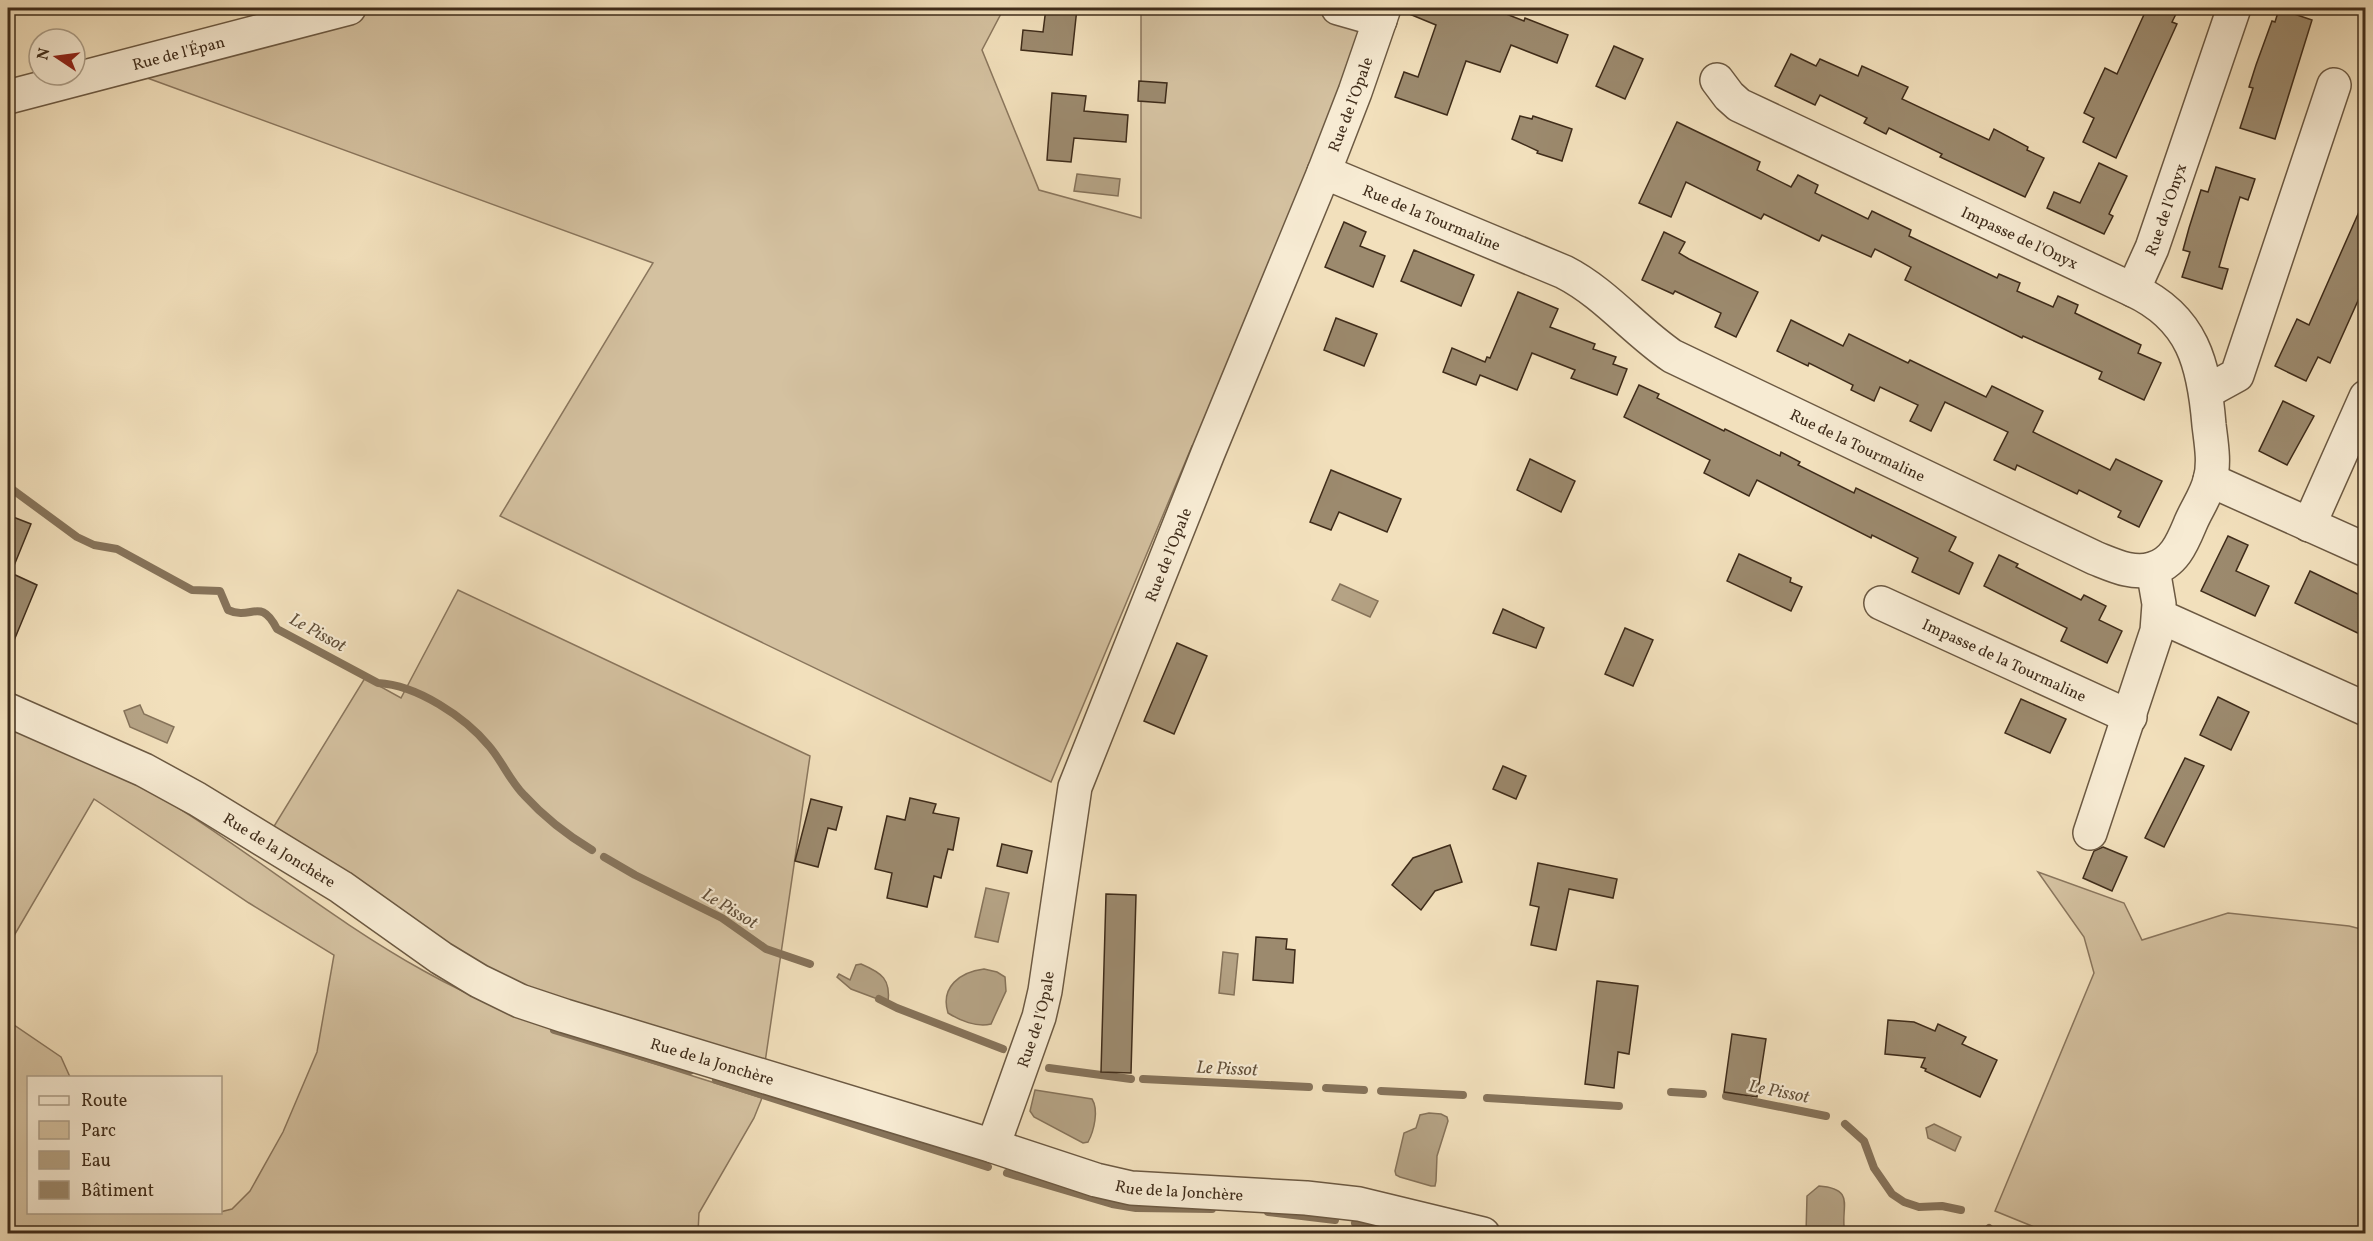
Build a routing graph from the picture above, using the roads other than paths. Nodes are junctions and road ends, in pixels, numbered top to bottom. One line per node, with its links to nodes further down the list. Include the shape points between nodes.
1 (349, 8): 7 (street, Rue de l'Épan)
2 (1338, 8): 4 (street, Rue de l'Opale)
3 (2234, 8): 9 (street, Rue de l'Onyx, via 2152,248)
4 (1382, 14): 8 (street, Rue de l'Opale)
5 (1717, 80): 9 (street, Impasse de l'Onyx, via 1739,105)
6 (2334, 85): 10 (street, via 2237,375)
7 (8, 98)
8 (1324, 172): 15 (street, Rue de la Tourmaline, via 1574,277 1599,294 1652,343 1692,366 2095,558 2125,569); 22 (street, Rue de l'Opale, via 1075,787 1045,991)
9 (2133, 290): 10 (street, Impasse de l'Onyx, via 2149,297 2180,324 2200,364)
10 (2206, 392): 12 (street, Impasse de l'Onyx, via 2212,453)
11 (2366, 397): 13 (street)
12 (2210, 480): 13 (street); 15 (street, via 2178,550 2165,564)
13 (2309, 525): 14 (street)
14 (2366, 550)
15 (2153, 569): 17 (street)
16 (1881, 603): 20 (street, Impasse de la Tourmaline)
17 (2159, 616): 19 (street); 20 (street)
18 (8, 710): 22 (street, Rue de la Jonchère, via 144,770 197,799 341,887 441,958 520,1001)
19 (2366, 710)
20 (2130, 717): 21 (street)
21 (2090, 833)
22 (993, 1146): 23 (street, Rue de la Jonchère, via 1131,1188 1359,1204)
23 (1483, 1233)

